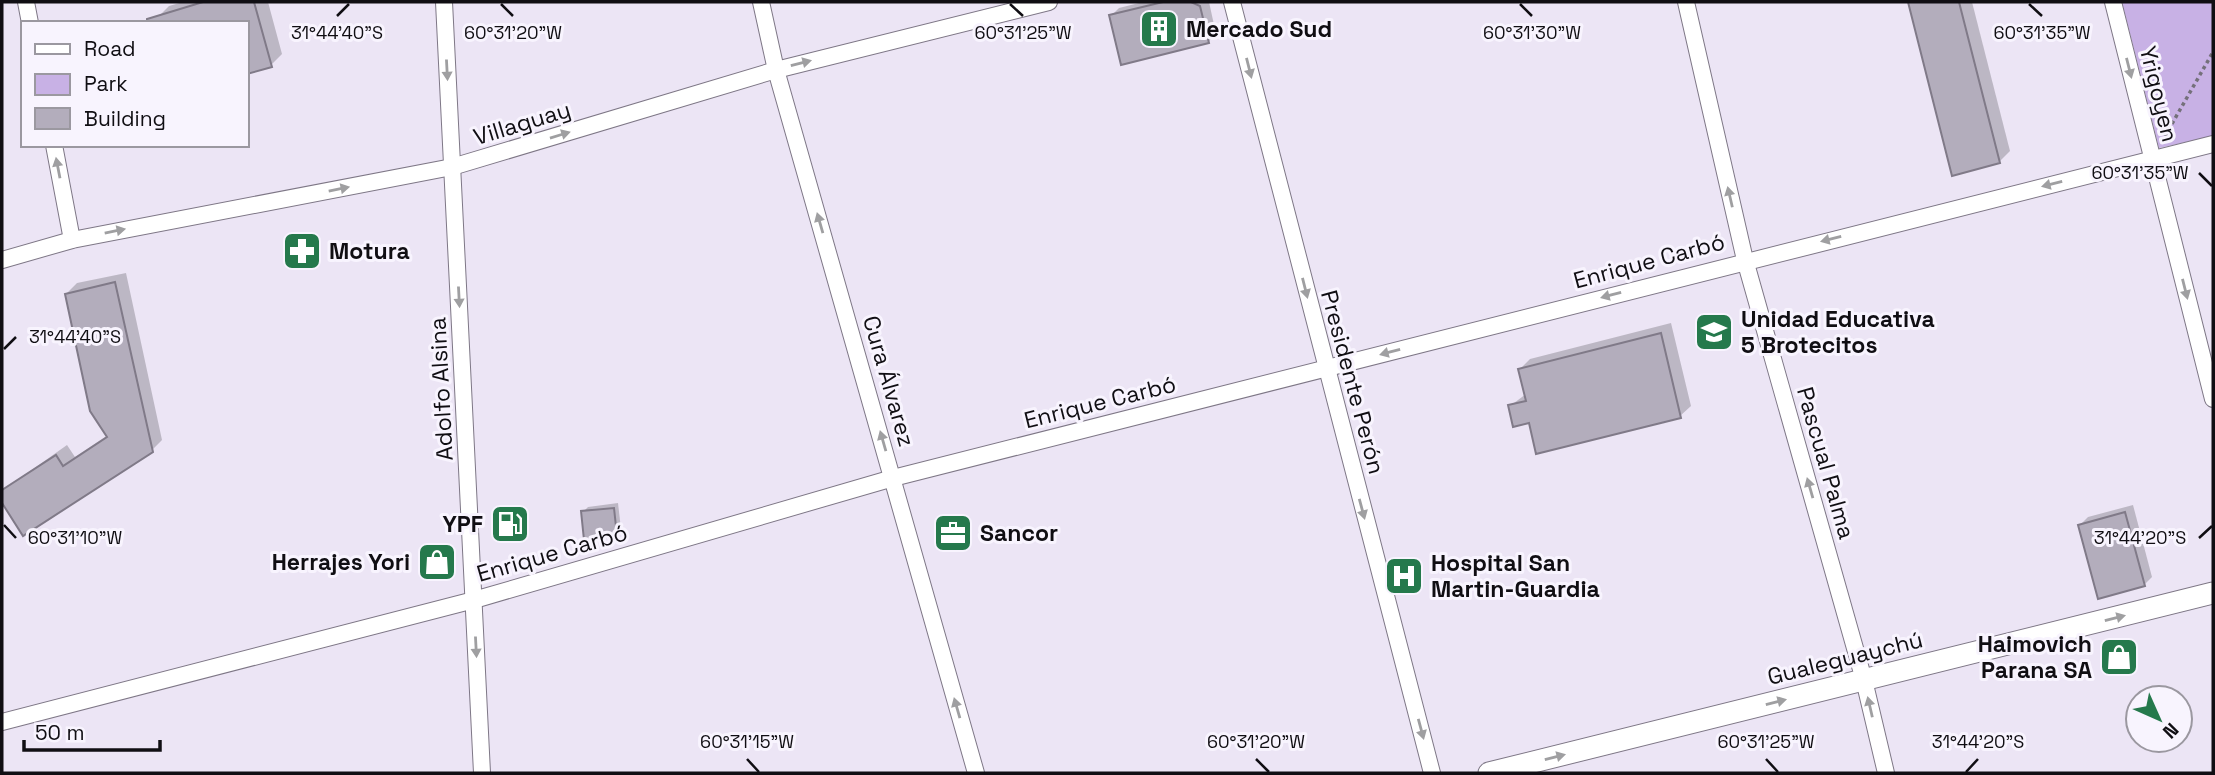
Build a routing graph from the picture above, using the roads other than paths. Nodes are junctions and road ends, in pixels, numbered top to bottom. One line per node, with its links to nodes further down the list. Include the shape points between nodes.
1 (26, 2): 8 (street)
2 (444, 2): 13 (street, Adolfo Alsina, one-way to 13)
3 (761, 2): 9 (street, Cura Álvarez)
4 (1049, 2): 9 (street, Villaguay, one-way to 4)
5 (1232, 2): 17 (street, Presidente Perón, one-way to 17)
6 (1686, 2): 16 (street, Pascual Palma, one-way to 6)
7 (2113, 2): 12 (street, Yrigoyen, one-way to 12)
8 (30, 21)
9 (776, 69): 13 (street, Villaguay, one-way to 9); 19 (street, Cura Álvarez, one-way to 9)
10 (2213, 144): 12 (street, Enrique Carbó)
11 (54, 147): 14 (street, one-way to 11)
12 (2151, 160): 16 (street, Enrique Carbó, one-way to 16); 18 (street, Yrigoyen, one-way to 18)
13 (452, 167): 14 (street, Villaguay, one-way to 13); 21 (street, Adolfo Alsina, one-way to 21)
14 (72, 240): 15 (street, Villaguay)
15 (2, 260)
16 (1745, 260): 17 (street, Enrique Carbó, one-way to 17); 22 (street, Pascual Palma, one-way to 16)
17 (1325, 369): 19 (street, Enrique Carbó); 26 (street, Presidente Perón, one-way to 26)
18 (2213, 399)
19 (893, 478): 21 (street, Enrique Carbó); 25 (street, Cura Álvarez, one-way to 19)
20 (2213, 593): 22 (street, Gualeguaychú, one-way to 20)
21 (474, 600): 23 (street, Enrique Carbó); 24 (street, Adolfo Alsina, one-way to 24)
22 (1864, 680): 27 (street, Gualeguaychú, one-way to 22); 28 (street, Pascual Palma, one-way to 22)
23 (2, 722)
24 (482, 773)
25 (976, 773)
26 (1432, 773)
27 (1489, 773)
28 (1886, 773)

